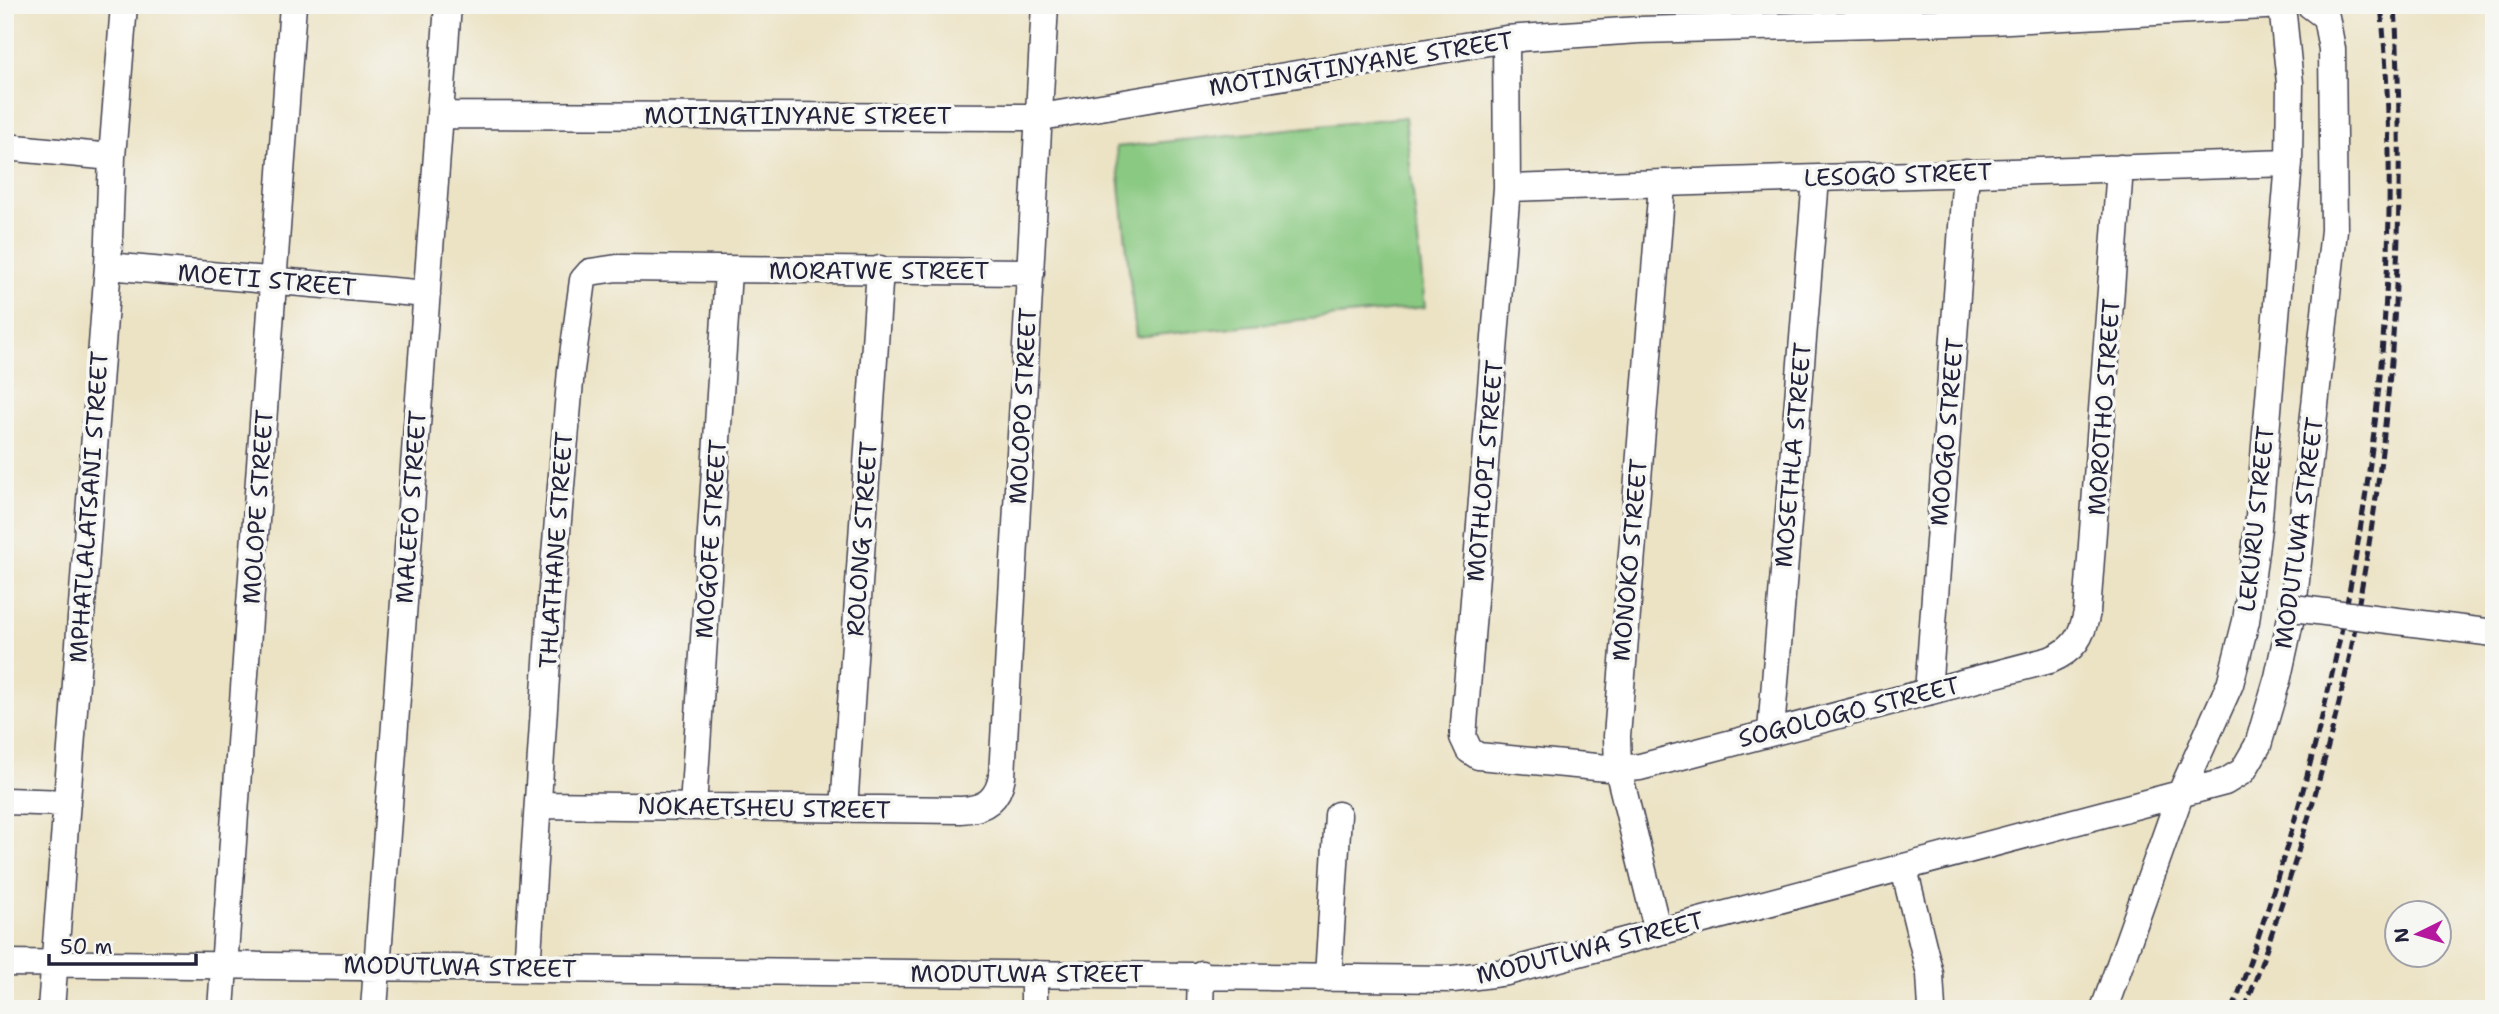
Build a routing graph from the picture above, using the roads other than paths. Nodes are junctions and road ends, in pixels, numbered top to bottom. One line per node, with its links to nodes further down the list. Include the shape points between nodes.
1 (124, 5): 13 (street, MPHATLALATSANI STREET)
2 (293, 5): 24 (street, MOLOPE STREET)
3 (448, 5): 10 (street, MALEFO STREET)
4 (1045, 5): 11 (street, MOLOPO STREET)
5 (2283, 5): 7 (street, MOTINGTINYANE STREET); 14 (street, LEKURU STREET, via 2290,83)
6 (2310, 5): 26 (street, MODUTLWA STREET, via 2326,17 2331,35 2335,192 2330,279)
7 (2114, 10): 8 (street, MOTINGTINYANE STREET)
8 (1639, 18): 9 (street, MOTINGTINYANE STREET)
9 (1506, 39): 11 (street, MOTINGTINYANE STREET); 19 (street, MOTHLOPI STREET)
10 (440, 115): 11 (street, MOTINGTINYANE STREET); 25 (street, MALEFO STREET)
11 (1041, 117): 23 (street, MOLOPO STREET)
12 (5, 147): 13 (street)
13 (112, 157): 20 (street, MPHATLALATSANI STREET)
14 (2289, 163): 15 (street, LESOGO STREET); 32 (street, LEKURU STREET, via 2246,621 2230,684)
15 (2120, 168): 16 (street, LESOGO STREET); 28 (street, MOROTHO STREET, via 2091,567 2084,625)
16 (1966, 172): 17 (street, LESOGO STREET); 29 (street, MOOGO STREET)
17 (1815, 178): 18 (street, LESOGO STREET); 30 (street, MOSETHLA STREET)
18 (1662, 185): 19 (street, LESOGO STREET); 31 (street, MONOKO STREET, via 1619,682)
19 (1507, 188): 31 (street, MOTHLOPI STREET, via 1464,737 1469,750 1478,756)
20 (108, 266): 24 (street, MOETI STREET); 34 (street, MPHATLALATSANI STREET)
21 (880, 269): 22 (street, MORATWE STREET); 23 (street, MORATWE STREET); 38 (street, ROLONG STREET)
22 (728, 272): 36 (street, THLATHANE STREET, via 608,269 590,272 581,283 551,601); 37 (street, MOGOFE STREET)
23 (1031, 272): 35 (street, MOLOPO STREET, via 1002,776)
24 (274, 280): 25 (street, MOETI STREET); 44 (street, MOLOPE STREET)
25 (427, 294): 45 (street, MALEFO STREET)
26 (2292, 608): 27 (street, bridge); 32 (street, MODUTLWA STREET, via 2278,677 2249,763 2225,782)
27 (2494, 633)
28 (2076, 643): 29 (street, SOGOLOGO STREET, via 2050,660)
29 (1928, 692): 30 (street, SOGOLOGO STREET)
30 (1771, 731): 31 (street, SOGOLOGO STREET)
31 (1618, 769): 41 (street, MONOKO STREET)
32 (2180, 795): 40 (street, MODUTLWA STREET); 56 (street, LEKURU STREET)
33 (5, 801): 34 (street)
34 (67, 803): 43 (street, MPHATLALATSANI STREET)
35 (989, 804): 38 (street, NOKAETSHEU STREET, via 972,810)
36 (538, 805): 37 (street, NOKAETSHEU STREET); 46 (street, THLATHANE STREET)
37 (693, 807): 38 (street, NOKAETSHEU STREET)
38 (844, 809)
39 (1338, 815): 49 (street)
40 (1904, 869): 41 (street, MODUTLWA STREET); 55 (street, via 1930,974)
41 (1658, 932): 49 (street, MODUTLWA STREET, via 1490,976 1427,981)
42 (5, 963): 43 (street, MODUTLWA STREET)
43 (54, 963): 44 (street, MODUTLWA STREET); 50 (street, MPHATLALATSANI STREET)
44 (224, 964): 45 (street, MODUTLWA STREET); 51 (street, MOLOPE STREET)
45 (377, 966): 46 (street, MODUTLWA STREET); 52 (street, MALEFO STREET)
46 (527, 969): 47 (street, MODUTLWA STREET)
47 (1034, 974): 48 (street, MODUTLWA STREET); 53 (street)
48 (1201, 974): 49 (street, MODUTLWA STREET); 54 (street)
49 (1328, 978)
50 (51, 1009)
51 (221, 1009)
52 (374, 1009)
53 (1034, 1009)
54 (1200, 1009)
55 (1932, 1009)
56 (2104, 1009)

